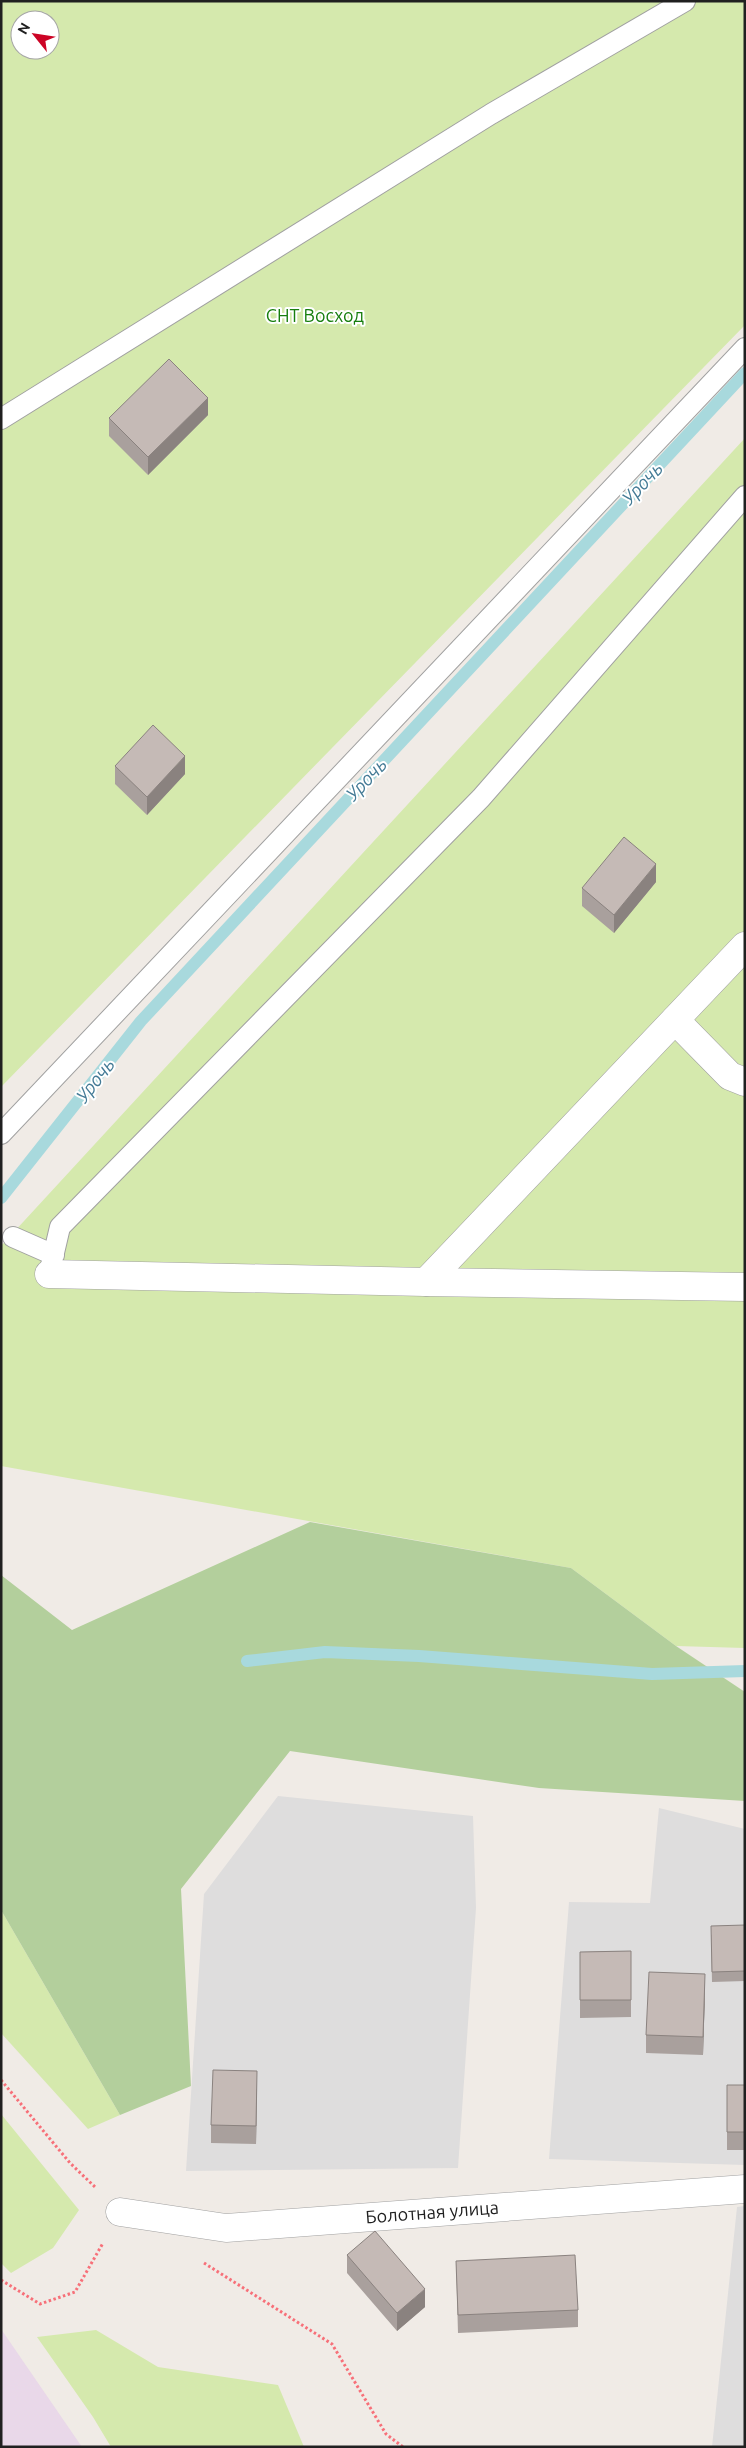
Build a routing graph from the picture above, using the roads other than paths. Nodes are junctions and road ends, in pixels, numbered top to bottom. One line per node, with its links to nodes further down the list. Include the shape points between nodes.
1 (685, 1): 3 (lane, via 491,114)
2 (745, 348): 8 (lane)
3 (1, 420)
4 (745, 496): 10 (lane, via 481,798 60,1227)
5 (745, 946): 6 (street)
6 (675, 1020): 7 (street, via 730,1076); 11 (street)
7 (745, 1082)
8 (1, 1134)
9 (13, 1236): 10 (lane)
10 (51, 1265): 11 (street)
11 (426, 1282): 12 (street)
12 (745, 1287)
13 (745, 2189): 14 (street, Болотная улица, via 226,2228)
14 (120, 2212)

